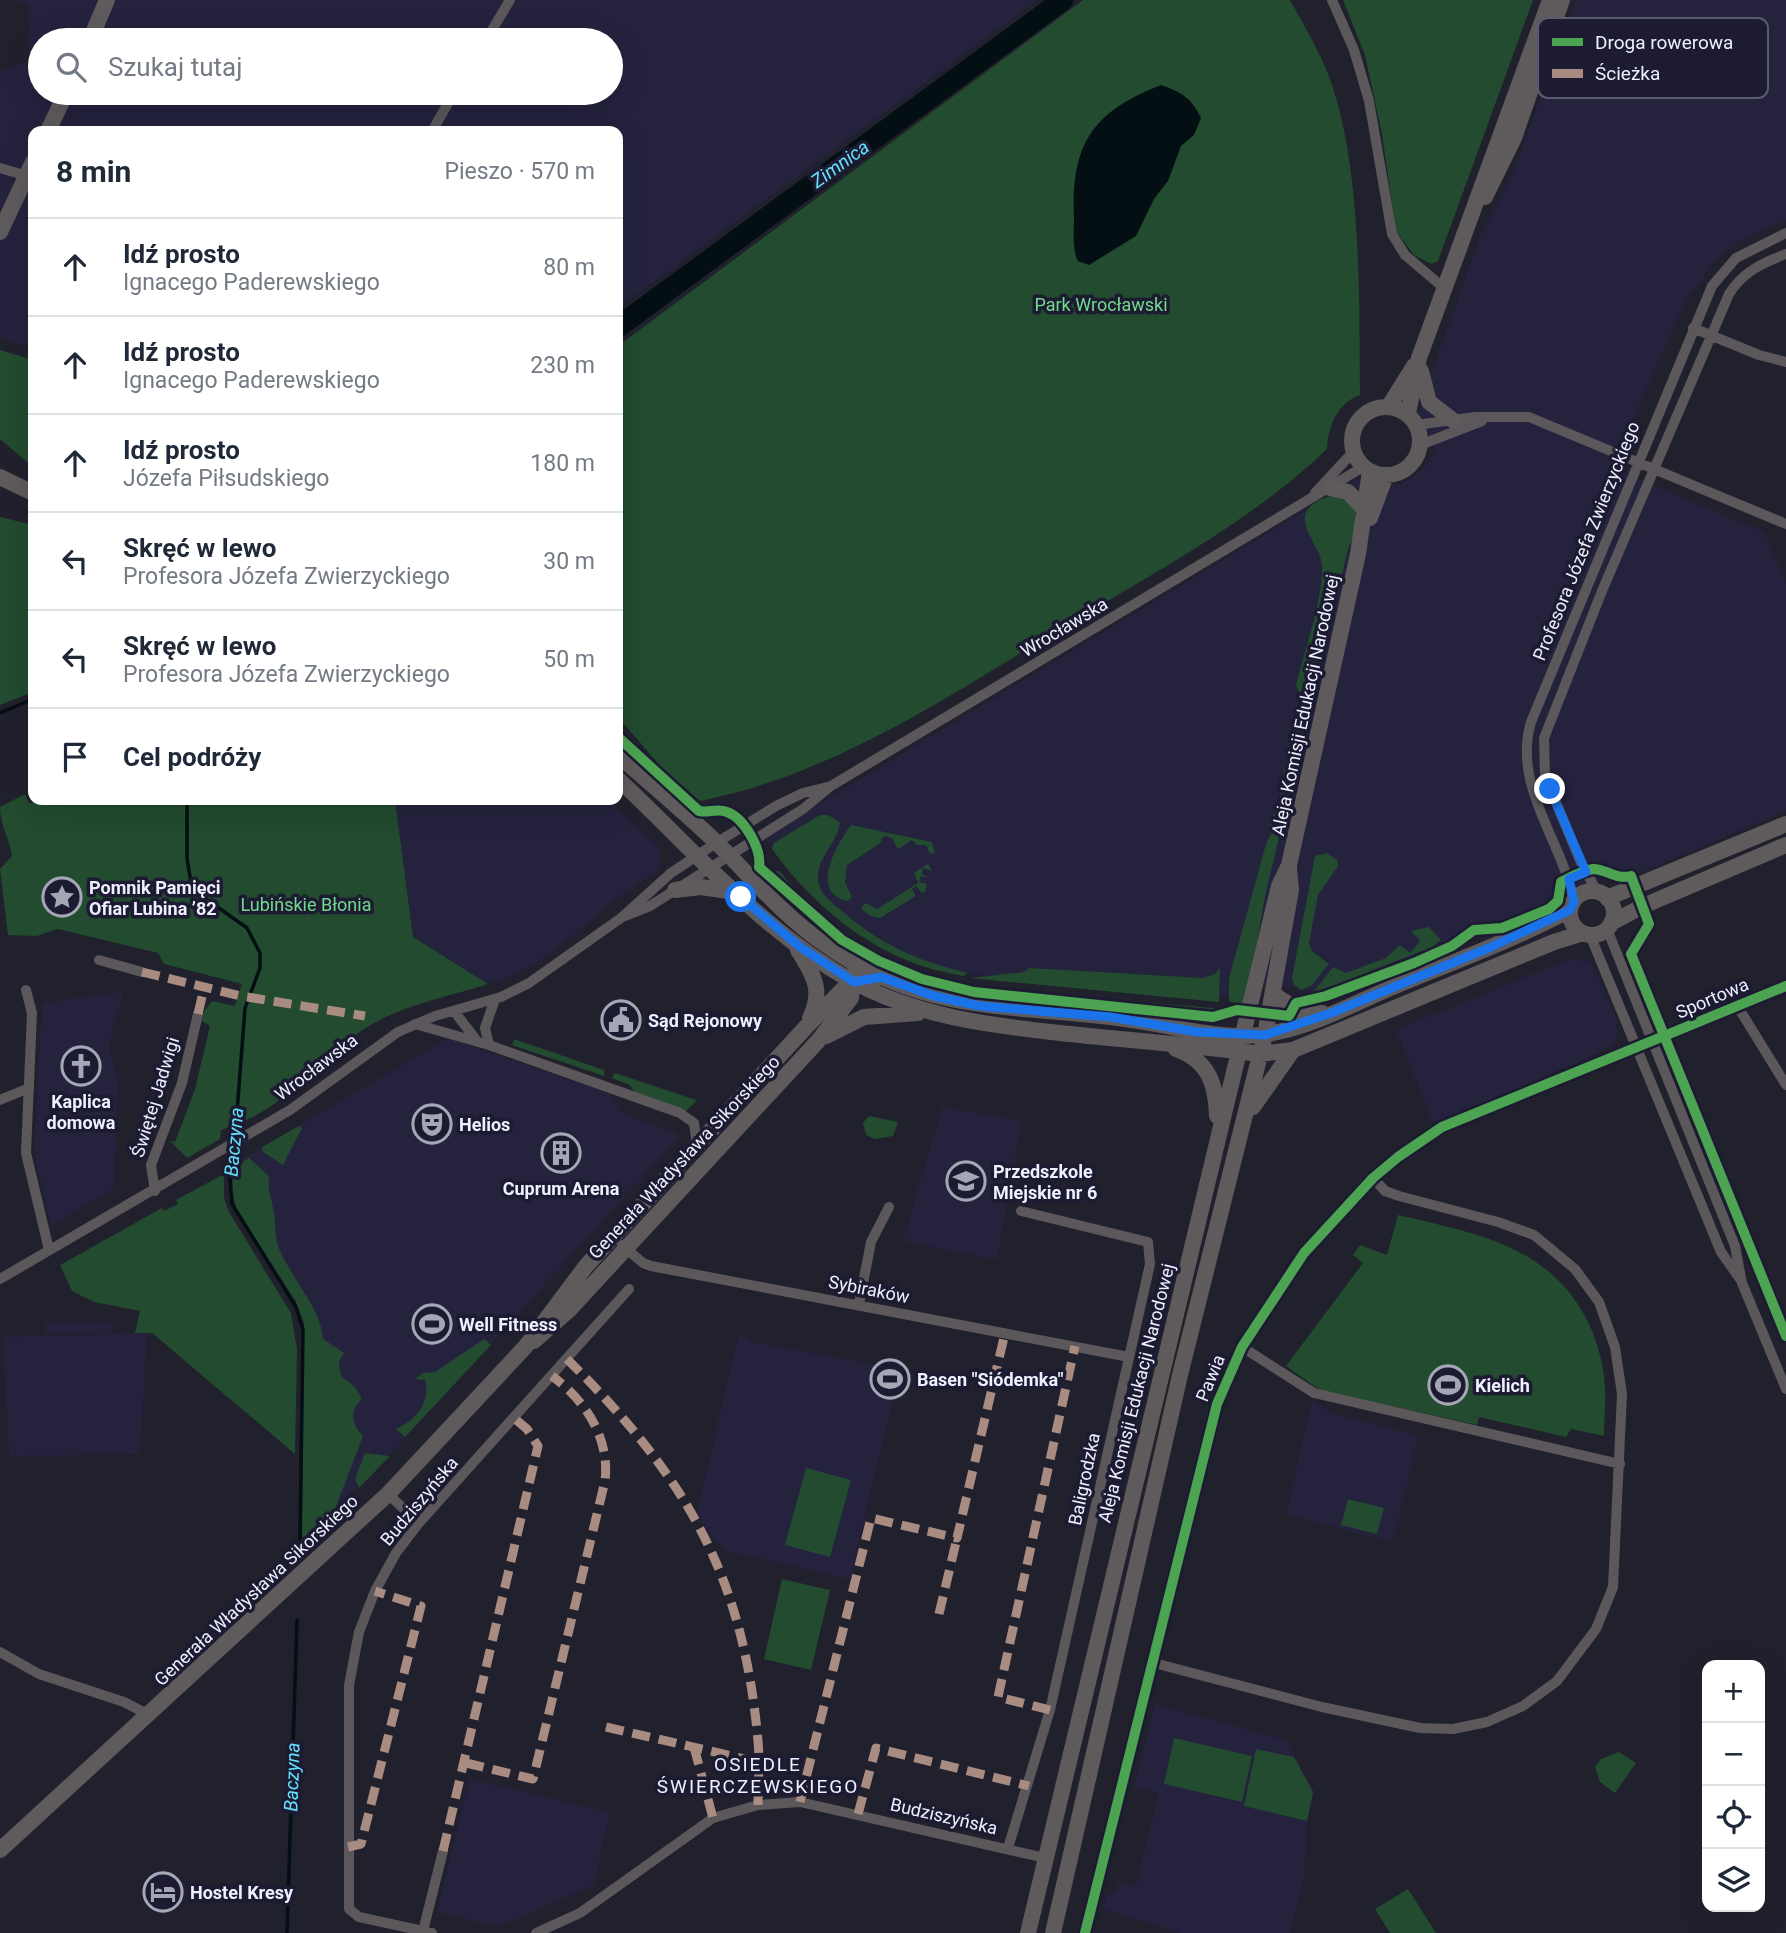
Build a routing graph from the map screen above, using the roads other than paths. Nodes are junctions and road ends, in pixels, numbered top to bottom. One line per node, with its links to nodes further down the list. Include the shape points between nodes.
1 (107, 0): 8 (street)
2 (510, 0): 9 (street)
3 (1332, 0): 23 (street, via 1369,101 1391,233 1405,255)
4 (1550, 0): 6 (street)
5 (1562, 0): 7 (street)
6 (1543, 18)
7 (1555, 18)
8 (95, 28)
9 (493, 28)
10 (1538, 32): 19 (street)
11 (1538, 66): 19 (street, via 1502,166)
12 (60, 105): 14 (street)
13 (447, 105): 15 (street)
14 (50, 126)
15 (435, 126)
16 (0, 168): 17 (street)
17 (28, 172)
18 (28, 178): 20 (street)
19 (1470, 224): 23 (street)
20 (0, 232)
21 (1786, 233): 24 (street, Profesora Józefa Zwierzyckiego, via 1752,248 1723,271)
22 (1786, 254): 25 (street, Profesora Józefa Zwierzyckiego, via 1759,265 1735,284)
23 (1445, 289): 26 (street)
24 (1693, 328): 25 (street); 34 (street, Profesora Józefa Zwierzyckiego)
25 (1711, 336): 27 (street); 35 (street, Profesora Józefa Zwierzyckiego)
26 (1419, 358): 28 (street); 30 (street); 31 (street, via 1425,397)
27 (1786, 362)
28 (1389, 406): 30 (street); 33 (street, via 1370,410 1356,423)
29 (1495, 416): 31 (street); 32 (street); 34 (street, via 1529,417)
30 (1412, 419): 31 (street); 32 (street)
31 (1454, 421)
32 (1420, 445): 36 (street, via 1412,463 1396,474)
33 (1353, 452): 36 (street); 40 (street, Wrocławska)
34 (1637, 461): 35 (street); 57 (street, Profesora Józefa Zwierzyckiego, via 1527,734 1528,778 1569,879)
35 (1654, 468): 42 (street); 56 (street, Profesora Józefa Zwierzyckiego, via 1544,737 1545,776 1582,865)
36 (1373, 471): 38 (street, Wrocławska); 41 (street, Aleja Komisji Edukacji Narodowej); 43 (street, Aleja Komisji Edukacji Narodowej)
37 (0, 477): 39 (street)
38 (1330, 488): 40 (street, Wrocławska); 41 (street, via 1348,492)
39 (28, 490)
40 (1313, 495): 46 (street, Wrocławska)
41 (1364, 509): 43 (street, Aleja Komisji Edukacji Narodowej)
42 (1786, 524)
43 (1358, 554): 52 (street, Aleja Komisji Edukacji Narodowej)
44 (623, 759): 48 (street)
45 (623, 784): 50 (street)
46 (831, 786): 48 (street, Wrocławska, via 776,806); 51 (street, Wrocławska)
47 (1786, 824): 56 (street)
48 (716, 843): 50 (street, Wrocławska); 51 (street)
49 (1786, 845): 59 (street, via 1637,908)
50 (699, 855): 53 (street); 58 (street, Wrocławska, via 671,873)
51 (729, 855): 53 (street, Wrocławska); 62 (street, via 802,927)
52 (1289, 865): 69 (street, Aleja Komisji Edukacji Narodowej, via 1291,890); 82 (street, Aleja Komisji Edukacji Narodowej, via 1279,886)
53 (711, 867): 54 (street, Wrocławska); 55 (street)
54 (675, 890): 55 (street, via 701,887); 58 (street, Wrocławska)
55 (735, 892): 61 (street)
56 (1603, 895): 57 (street, via 1587,892); 59 (street, via 1614,910)
57 (1572, 906): 60 (street, via 1573,924); 74 (street, via 1491,947)
58 (621, 918): 70 (street, Wrocławska, via 538,977)
59 (1609, 926): 60 (street); 81 (street)
60 (1586, 934): 85 (street); 86 (street, via 1554,942)
61 (794, 942): 66 (street); 77 (street, via 818,986 817,1002)
62 (849, 960): 65 (street); 66 (street)
63 (99, 961): 64 (street)
64 (142, 972)
65 (881, 977): 66 (street); 82 (street, via 980,1006 1111,1017)
66 (854, 982): 73 (street); 77 (street, Generała Władysława Sikorskiego); 80 (street, Generała Władysława Sikorskiego, via 851,998)
67 (1786, 986): 71 (street, Sportowa)
68 (26, 990): 89 (street, via 32,1013)
69 (1273, 995): 74 (street, via 1300,1012); 78 (street, Aleja Komisji Edukacji Narodowej)
70 (495, 999): 72 (street, Wrocławska); 84 (street, via 485,1028)
71 (1738, 1007): 81 (street, Sportowa); 88 (street)
72 (454, 1012): 76 (street, Wrocławska); 79 (street)
73 (930, 1013): 80 (street, via 864,1017); 83 (street, via 1011,1028)
74 (1331, 1013): 78 (street)
75 (198, 1014): 95 (street, Świętej Jadwigi, via 179,1091 151,1165)
76 (415, 1024): 79 (street); 95 (street, Wrocławska, via 382,1041 290,1110)
77 (806, 1027): 93 (street, Generała Władysława Sikorskiego)
78 (1265, 1035): 82 (street); 87 (street, Aleja Komisji Edukacji Narodowej)
79 (477, 1041): 84 (street)
80 (818, 1041): 99 (street, Generała Władysława Sikorskiego)
81 (1652, 1042): 85 (street, Pawia); 102 (street, via 1735,1246)
82 (1240, 1043): 83 (street); 87 (street); 92 (street, Aleja Komisji Edukacji Narodowej)
83 (1164, 1044): 92 (street, via 1198,1060 1213,1080)
84 (489, 1045): 93 (street, via 687,1116 694,1123)
85 (1639, 1048): 94 (street, Pawia, via 1442,1127); 102 (street, via 1721,1252)
86 (1293, 1050): 87 (street); 91 (street, via 1260,1094)
87 (1260, 1054): 91 (street, Aleja Komisji Edukacji Narodowej)
88 (1786, 1085)
89 (29, 1088): 90 (street); 100 (street, via 26,1153)
90 (0, 1100)
91 (1242, 1132): 122 (street, Aleja Komisji Edukacji Narodowej, via 1180,1375)
92 (1217, 1138): 118 (street, Aleja Komisji Edukacji Narodowej)
93 (697, 1145): 98 (street, Generała Władysława Sikorskiego)
94 (1373, 1178): 106 (street, Pawia, via 1304,1253); 109 (street, via 1385,1191 1399,1196 1534,1235 1575,1269 1599,1302 1615,1347 1622,1394)
95 (155, 1191): 100 (street, Wrocławska)
96 (889, 1207): 104 (street, via 871,1242)
97 (1021, 1211): 107 (street, Baligrodzka, via 1148,1242 1150,1264)
98 (613, 1236): 99 (street, Sybiraków); 105 (street, Generała Władysława Sikorskiego)
99 (625, 1248): 104 (street, Sybiraków, via 651,1266); 105 (street, Generała Władysława Sikorskiego, via 548,1331)
100 (49, 1250): 101 (street, Wrocławska)
101 (0, 1279)
102 (1742, 1283): 108 (street)
103 (629, 1289): 111 (street, Budziszyńska)
104 (859, 1304): 107 (street, Sybiraków)
105 (526, 1346): 110 (street, Generała Władysława Sikorskiego)
106 (1242, 1347): 109 (street, via 1314,1393); 113 (street, Pawia, via 1217,1404)
107 (1129, 1357): 115 (street, Baligrodzka, via 1051,1710)
108 (1786, 1389)
109 (1620, 1464): 113 (street, via 1613,1587 1596,1629 1557,1681 1522,1706 1487,1722 1453,1729 1420,1728)
110 (388, 1494): 111 (street); 114 (street, Generała Władysława Sikorskiego)
111 (419, 1523): 119 (street, Budziszyńska, via 383,1575 355,1648 348,1718 347,1902 359,1917)
112 (0, 1652): 114 (street, via 39,1674)
113 (1154, 1663): 123 (street, Pawia)
114 (149, 1715): 116 (street, Generała Władysława Sikorskiego)
115 (1008, 1848): 118 (street, Budziszyńska); 120 (street, Budziszyńska, via 800,1802 758,1805 713,1818 580,1913)
116 (0, 1850)
117 (443, 1851): 119 (street)
118 (1045, 1858): 121 (street, Aleja Komisji Edukacji Narodowej)
119 (427, 1932)
120 (536, 1933)
121 (1028, 1933)
122 (1053, 1933)
123 (1085, 1933)

